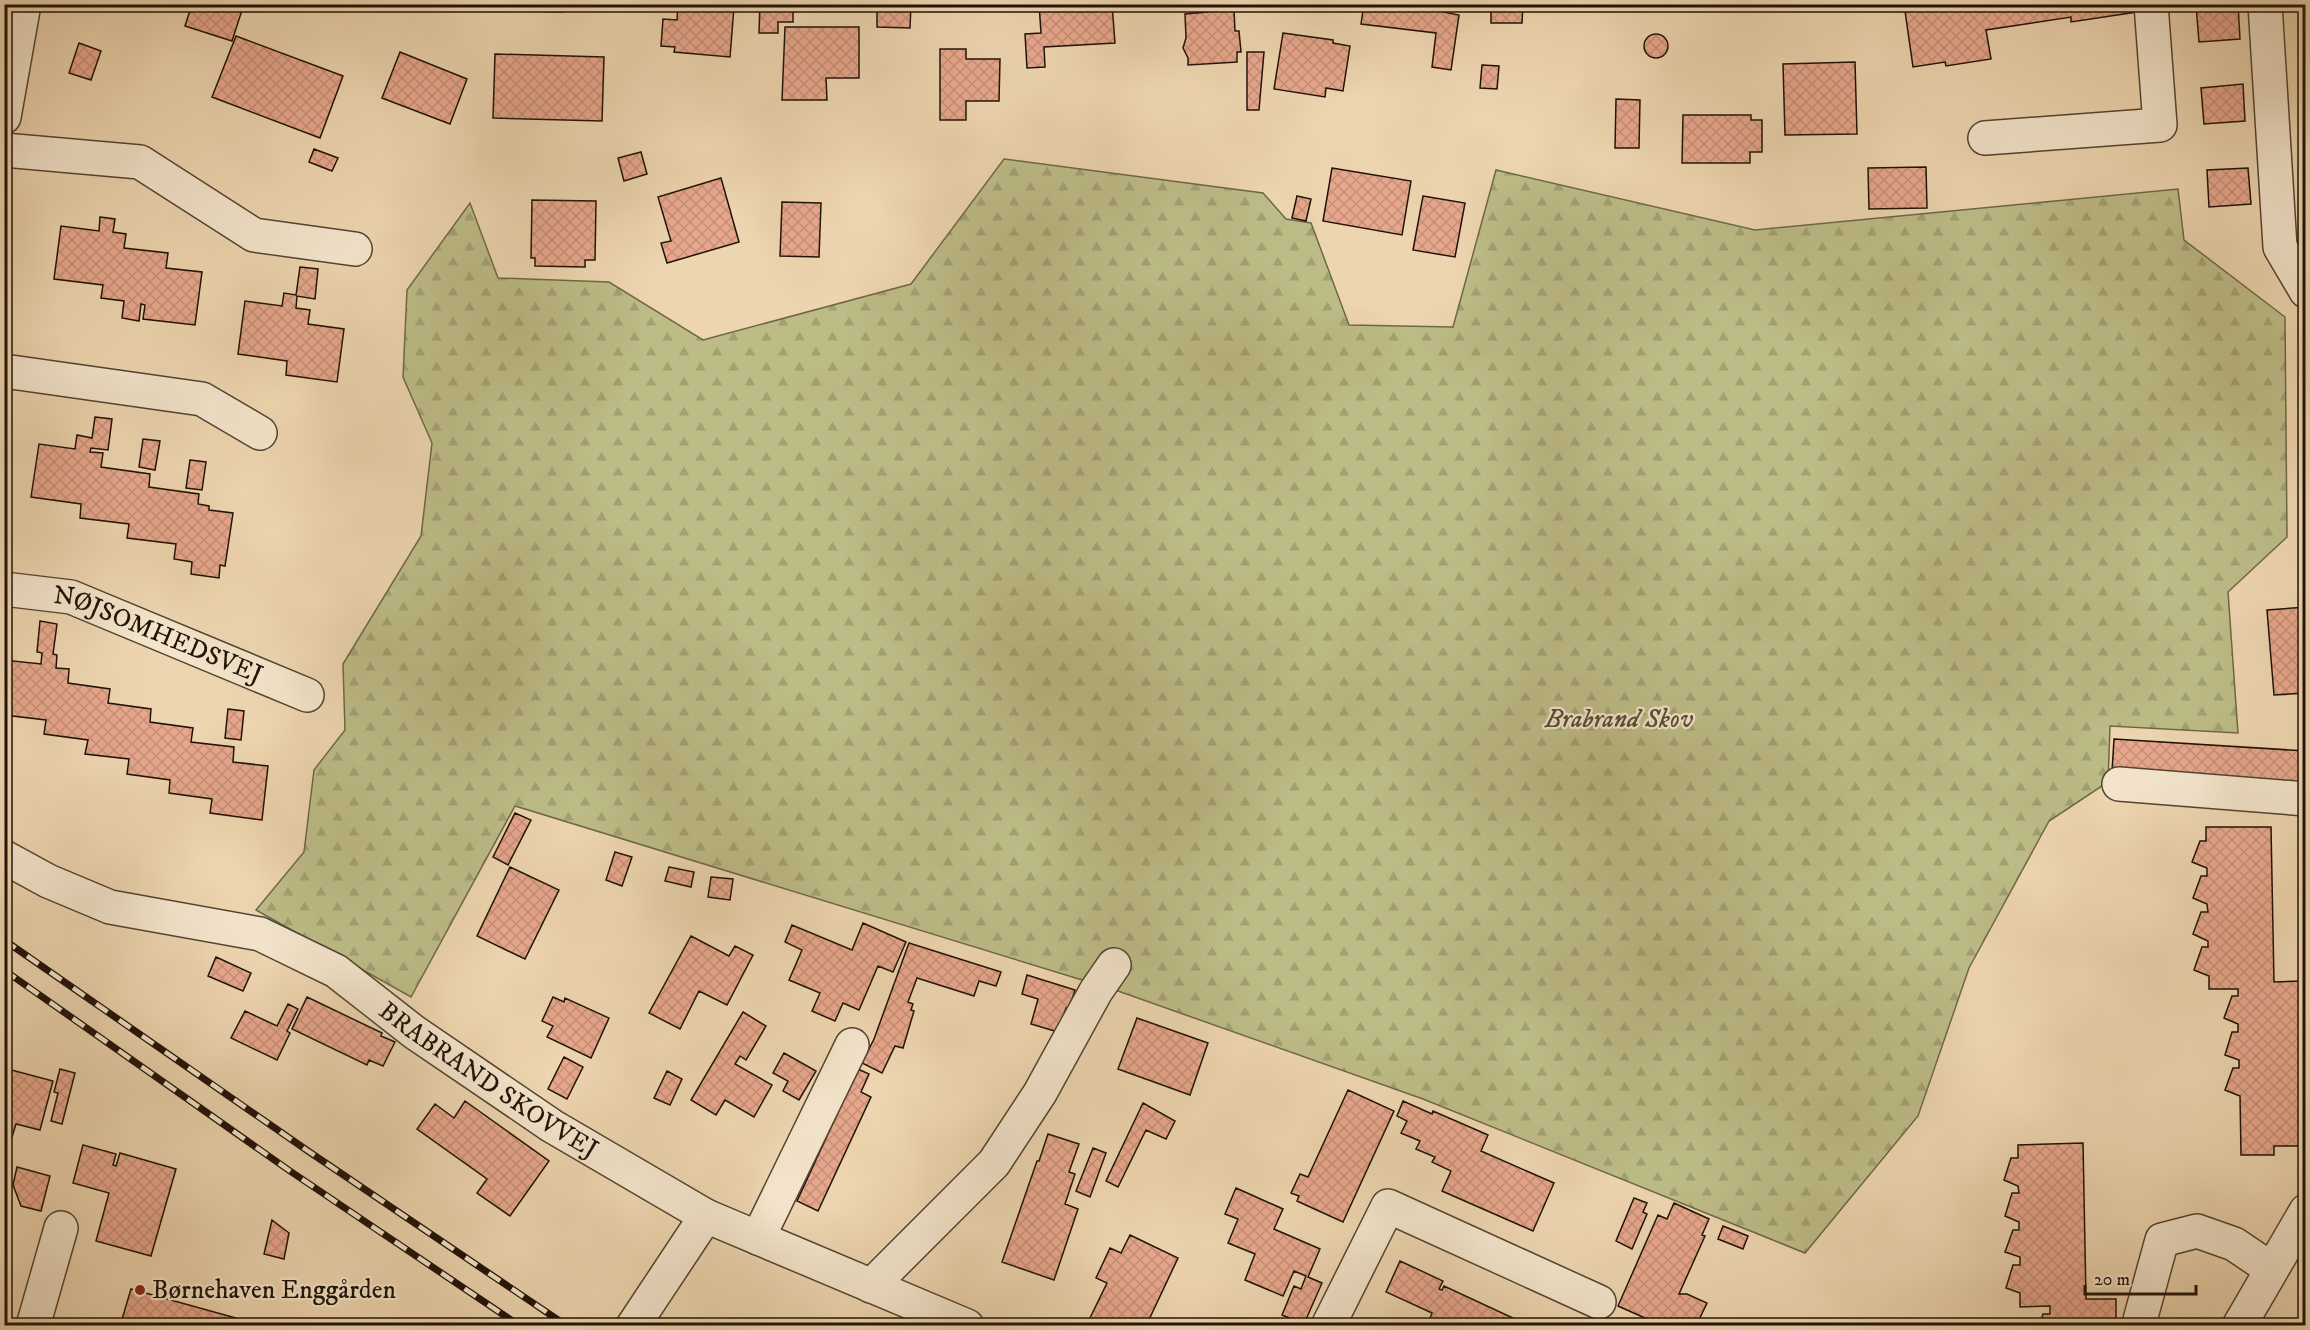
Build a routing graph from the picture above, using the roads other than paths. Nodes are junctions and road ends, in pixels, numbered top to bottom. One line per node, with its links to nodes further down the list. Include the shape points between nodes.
1 (24, 4): 4 (street)
2 (2151, 4): 5 (street, via 2160,124)
3 (2265, 4): 8 (street, via 2280,247)
4 (4, 117)
5 (1984, 138)
6 (4, 150): 7 (street, via 140,162 254,235)
7 (355, 249)
8 (2306, 291)
9 (4, 371): 10 (street, via 202,399)
10 (260, 433)
11 (4, 589): 12 (street, NØJSOMHEDSVEJ, via 71,597)
12 (307, 695)
13 (2120, 784): 14 (street)
14 (2306, 799)
15 (4, 857): 19 (street, BRABRAND SKOVVEJ, via 110,907 260,934 336,971 414,1032 552,1126)
16 (1114, 965): 23 (street, via 1040,1094 994,1162)
17 (852, 1045): 21 (street)
18 (2306, 1211): 22 (street)
19 (706, 1216): 21 (street, BRABRAND SKOVVEJ); 26 (street)
20 (61, 1228): 25 (street)
21 (758, 1238): 23 (street, BRABRAND SKOVVEJ)
22 (2271, 1269): 29 (street, via 2234,1244 2197,1231 2162,1240 2140,1320); 30 (street)
23 (871, 1286): 27 (street, BRABRAND SKOVVEJ)
24 (1599, 1302): 28 (street, via 1388,1206)
25 (33, 1326)
26 (633, 1326)
27 (967, 1326)
28 (1328, 1326)
29 (2142, 1326)
30 (2239, 1326)

